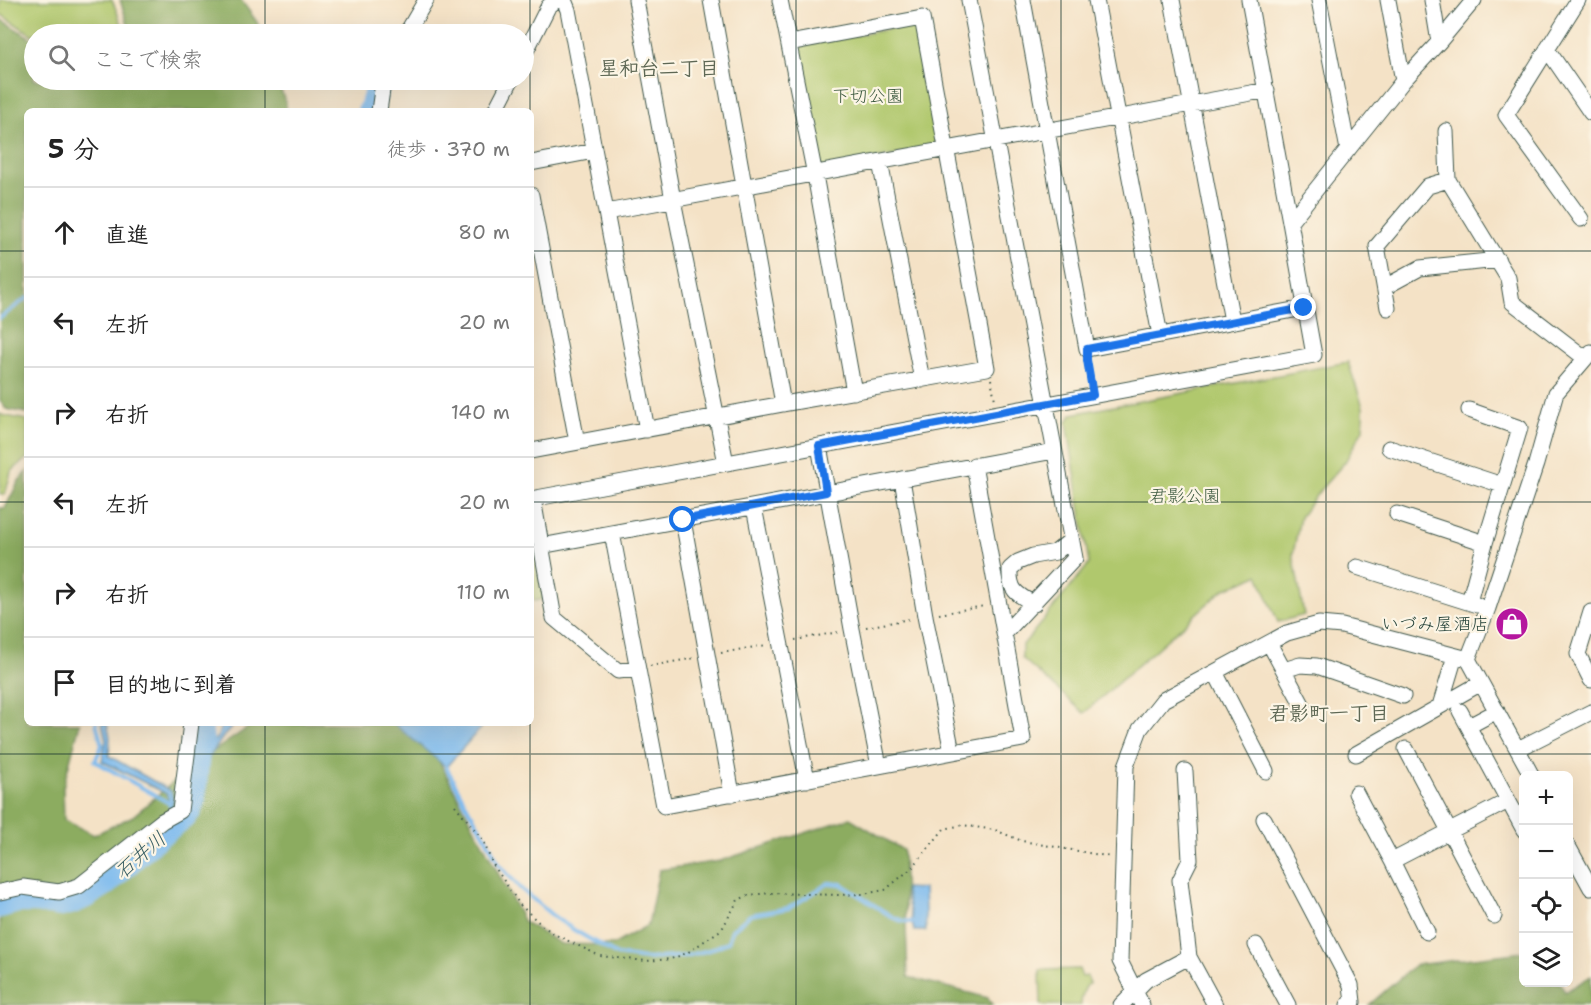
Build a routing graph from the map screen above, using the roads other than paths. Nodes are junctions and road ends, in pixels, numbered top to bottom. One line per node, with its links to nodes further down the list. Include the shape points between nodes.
1 (426, 0): 17 (street)
2 (556, 0): 18 (street, via 548,7)
3 (564, 0): 36 (street)
4 (636, 0): 42 (street)
5 (711, 0): 41 (street)
6 (780, 0): 20 (street)
7 (969, 0): 33 (street)
8 (1023, 0): 31 (street)
9 (1096, 0): 30 (street)
10 (1172, 0): 26 (street)
11 (1249, 0): 25 (street)
12 (1319, 0): 35 (street)
13 (1388, 0): 22 (street)
14 (1432, 0): 19 (street)
15 (1474, 0): 19 (street)
16 (1578, 0): 21 (street)
17 (412, 24)
18 (534, 35)
19 (1439, 42): 22 (street)
20 (789, 43): 34 (street, via 922,18); 39 (street)
21 (1547, 49): 29 (street); 45 (street, via 1506,115)
22 (1404, 81): 35 (street)
23 (382, 90): 27 (street)
24 (506, 90): 28 (street)
25 (1267, 90): 26 (street); 46 (street)
26 (1192, 104): 30 (street); 51 (street)
27 (379, 108)
28 (497, 108)
29 (1591, 113)
30 (1119, 117): 31 (street); 52 (street)
31 (1047, 131): 33 (street); 52 (street, via 1087,349)
32 (1446, 131): 40 (street)
33 (995, 140): 34 (street); 57 (street)
34 (947, 149): 38 (street); 54 (street, via 987,368)
35 (1348, 150): 46 (street)
36 (594, 151): 37 (street); 44 (street)
37 (534, 162)
38 (880, 162): 39 (street); 54 (street)
39 (815, 175): 41 (street); 55 (street)
40 (1448, 180): 47 (street); 48 (street, via 1428,186 1377,246)
41 (744, 187): 42 (street); 56 (street)
42 (673, 200): 44 (street); 59 (street)
43 (534, 211): 61 (street)
44 (606, 213): 60 (street)
45 (1581, 219)
46 (1290, 222): 49 (street)
47 (1498, 260): 48 (street, via 1420,268); 53 (street, via 1508,278 1512,302)
48 (1385, 286): 50 (street)
49 (1304, 308): 51 (street); 57 (street, via 1314,355)
50 (1388, 308)
51 (1232, 321): 52 (street)
52 (1160, 335)
53 (1588, 355): 83 (street, via 1556,393)
54 (922, 380): 55 (street)
55 (854, 392): 56 (street)
56 (783, 404): 59 (street)
57 (1045, 404): 62 (street); 65 (street)
58 (1469, 410): 69 (street, via 1520,428)
59 (716, 417): 60 (street); 66 (street)
60 (647, 430): 61 (street)
61 (577, 442): 64 (street)
62 (819, 446): 66 (street); 70 (street)
63 (1389, 448): 69 (street)
64 (534, 450)
65 (1054, 451): 67 (street); 77 (street)
66 (726, 463): 71 (street)
67 (974, 465): 68 (street); 85 (street)
68 (902, 479): 70 (street); 103 (street)
69 (1502, 485): 78 (street)
70 (826, 492): 72 (street); 105 (street)
71 (534, 499)
72 (754, 507): 75 (street); 109 (street)
73 (534, 509): 79 (street)
74 (1396, 514): 78 (street)
75 (683, 520): 76 (street); 111 (street)
76 (612, 533): 79 (street); 88 (street)
77 (1071, 540): 82 (street, via 1075,558); 82 (street, via 1056,552 1032,556 1010,569 1010,581 1017,594)
78 (1485, 543): 81 (street)
79 (541, 546): 88 (street, via 554,618 618,671)
80 (1357, 567): 81 (street)
81 (1469, 602): 83 (street)
82 (1034, 604): 85 (street)
83 (1488, 608): 87 (street)
84 (1591, 612): 91 (street, via 1578,654)
85 (1004, 634): 103 (street, via 1023,739)
86 (1269, 643): 87 (street, via 1319,624 1342,626); 89 (street); 90 (street)
87 (1462, 657): 92 (street); 94 (street)
88 (638, 669): 111 (street, via 664,806)
89 (1284, 670): 93 (street, via 1300,664 1317,666); 95 (street)
90 (1215, 672): 107 (street); 125 (street, via 1163,700 1140,729 1126,766 1120,961)
91 (1591, 680)
92 (1481, 682): 94 (street); 97 (street)
93 (1403, 696)
94 (1440, 706): 104 (street)
95 (1304, 708)
96 (1460, 711): 100 (street)
97 (1497, 711): 100 (street); 102 (street)
98 (1591, 712): 102 (street)
99 (191, 726): 120 (street, via 180,811 79,886 59,892 23,887)
100 (1469, 726): 112 (street)
101 (1406, 749): 115 (street)
102 (1518, 749): 108 (street)
103 (952, 752): 105 (street)
104 (1356, 754)
105 (879, 766): 109 (street)
106 (1185, 771): 124 (street, via 1190,860 1180,880)
107 (1266, 771)
108 (1529, 771)
109 (807, 780): 111 (street)
110 (1356, 793): 117 (street)
111 (732, 794)
112 (1508, 801): 114 (street); 115 (street)
113 (1264, 819): 129 (street, via 1351,985 1353,1002)
114 (1521, 825)
115 (1449, 831): 117 (street); 121 (street)
116 (1573, 851): 118 (street)
117 (1392, 861): 122 (street)
118 (1586, 869): 119 (street)
119 (1591, 888)
120 (0, 892)
121 (1494, 916)
122 (1427, 932)
123 (1256, 945): 128 (street)
124 (1189, 957): 125 (street, via 1146,981); 127 (street)
125 (1139, 999): 126 (street)
126 (1121, 1005)
127 (1215, 1005)
128 (1288, 1005)
129 (1348, 1005)

